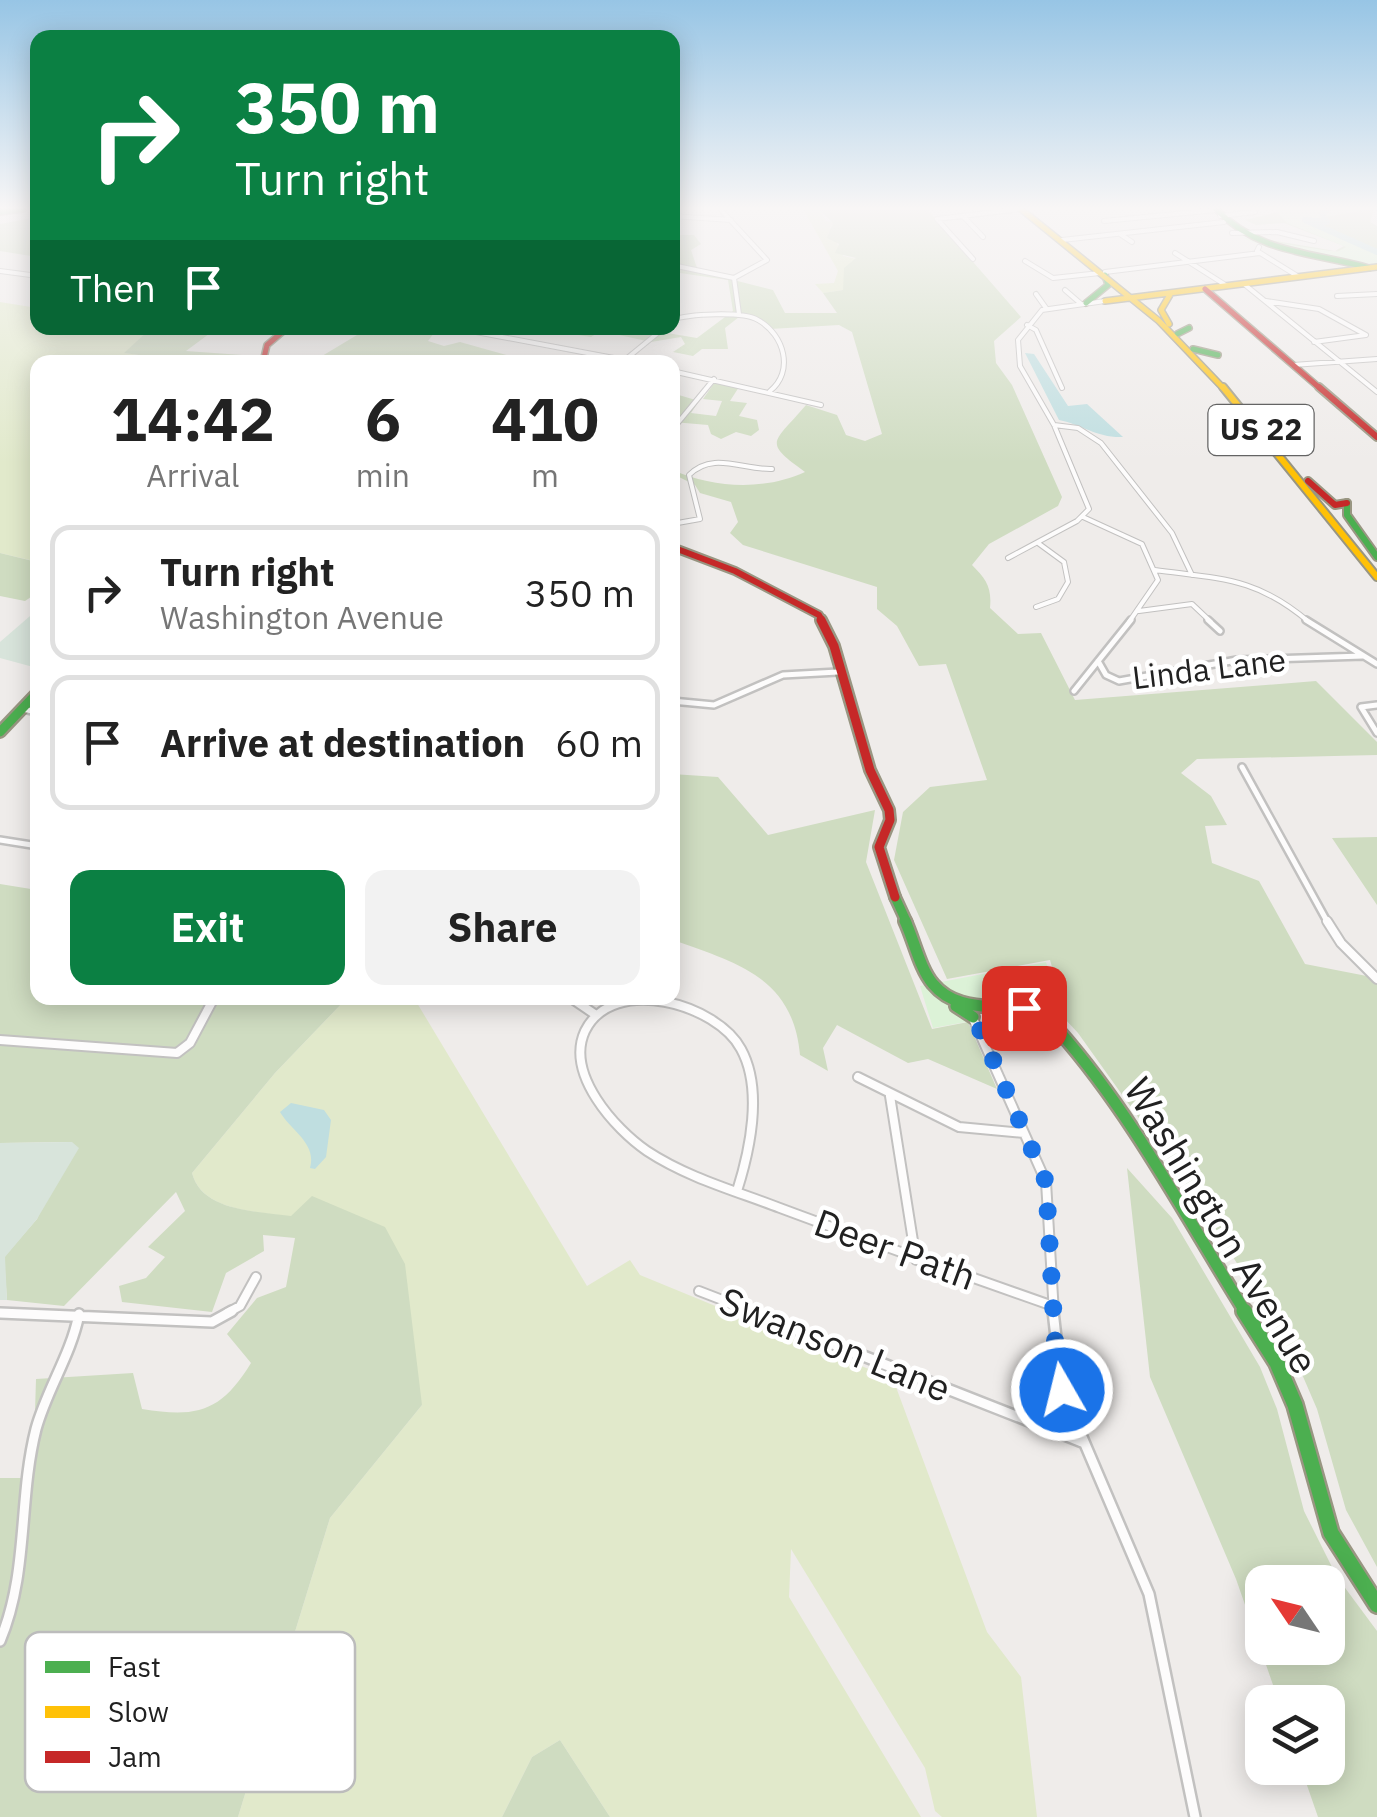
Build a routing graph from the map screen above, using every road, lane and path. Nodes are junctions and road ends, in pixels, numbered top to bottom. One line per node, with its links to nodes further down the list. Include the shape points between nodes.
1 (736, 294): 17 (street)
2 (1036, 294): 16 (street)
3 (1070, 294): 15 (street)
4 (1104, 294): 13 (main road)
5 (1129, 294): 12 (main road, US 22)
6 (1172, 294): 10 (main road)
7 (1212, 294): 33 (main road)
8 (1256, 294): 14 (street)
9 (1377, 294): 11 (street)
10 (1165, 295): 12 (main road); 21 (main road, via 1161,313)
11 (1337, 296)
12 (1133, 297): 13 (main road); 21 (main road, US 22); 58 (main road, US 22, via 1249,415)
13 (1102, 298): 15 (main road)
14 (1265, 301): 25 (street); 25 (street, via 1299,301 1366,335)
15 (1084, 304): 16 (street)
16 (1046, 308): 19 (street)
17 (739, 314): 18 (street); 39 (street, via 756,318 784,352 786,377)
18 (680, 317)
19 (1027, 325): 38 (street, via 1036,328); 43 (street, via 1017,342 1018,363)
20 (1189, 328): 21 (main road)
21 (1174, 331): 26 (main road, US 22)
22 (279, 335): 27 (main road)
23 (492, 335): 28 (street)
24 (655, 335): 29 (street)
25 (1314, 342): 31 (street)
26 (1193, 349): 32 (main road, US 22); 32 (main road, via 1219,356)
27 (264, 355)
28 (598, 355)
29 (630, 355)
30 (1377, 359): 31 (street)
31 (1340, 362): 33 (street); 36 (street)
32 (1208, 364): 46 (main road, US 22)
33 (1293, 365): 44 (main road)
34 (680, 372): 35 (street)
35 (714, 379): 39 (street); 42 (street)
36 (1365, 382): 37 (street); 40 (street)
37 (1377, 382)
38 (1062, 388)
39 (770, 391): 41 (street)
40 (1377, 392)
41 (821, 405)
42 (680, 420)
43 (1054, 425): 49 (street, via 1088,499); 57 (street, via 1077,427 1104,444 1168,524)
44 (1377, 437)
45 (772, 469): 50 (street, via 717,461 692,470 698,520)
46 (1302, 474): 48 (main road, via 1333,504); 55 (main road, US 22)
47 (1333, 494): 48 (main road)
48 (1346, 502): 53 (main road, via 1348,516)
49 (1083, 517): 51 (street); 56 (street, via 1133,538)
50 (680, 523)
51 (1038, 543): 54 (street); 59 (street, via 1064,562 1068,582 1058,599)
52 (680, 550): 65 (main road, via 812,609 834,646)
53 (1377, 557)
54 (1008, 558)
55 (1377, 569)
56 (1155, 570): 57 (street); 60 (street, via 1158,584)
57 (1192, 575): 62 (street, via 1276,594 1320,632)
58 (1377, 577)
59 (1036, 606)
60 (1138, 611): 61 (street, via 1195,605); 63 (street)
61 (1220, 631)
62 (1362, 656): 63 (street, Linda Lane, via 1236,660 1116,680); 64 (street)
63 (1098, 661): 66 (street)
64 (1377, 664)
65 (838, 672): 68 (street, via 783,675 714,705); 82 (main road, via 890,810 879,846 882,869 933,984)
66 (1074, 691)
67 (30, 700): 70 (main road)
68 (680, 703)
69 (1377, 705): 73 (street, via 1363,705)
70 (22, 709): 71 (street); 72 (main road)
71 (30, 710)
72 (0, 732)
73 (1377, 733)
74 (1242, 767): 77 (street, via 1341,943)
75 (0, 840): 76 (street)
76 (30, 845)
77 (1377, 979)
78 (210, 1005): 84 (street, via 180,1051)
79 (581, 1005): 83 (street)
80 (619, 1005): 83 (street)
81 (672, 1005): 88 (street, via 734,1039 744,1054 750,1152)
82 (974, 1014): 87 (street); 96 (main road, Washington Avenue, via 988,1006 1024,1008 1056,1028 1187,1214 1277,1363 1332,1532)
83 (596, 1015): 88 (street, Deer Path, via 580,1044 582,1070 622,1129 658,1157)
84 (0, 1040)
85 (858, 1077): 86 (street)
86 (890, 1095): 87 (street, via 976,1134); 89 (street)
87 (1024, 1133): 92 (street, via 1048,1192)
88 (737, 1191): 89 (street, Deer Path)
89 (916, 1260): 92 (street, Deer Path)
90 (256, 1278): 94 (street, via 240,1306 212,1322)
91 (699, 1291): 95 (street, Swanson Lane)
92 (1054, 1306): 95 (street, via 1062,1390)
93 (0, 1313): 94 (street)
94 (79, 1314): 97 (street, via 36,1431 20,1588)
95 (1083, 1442): 98 (street, via 1148,1594)
96 (1377, 1606)
97 (0, 1641)
98 (1195, 1817)

